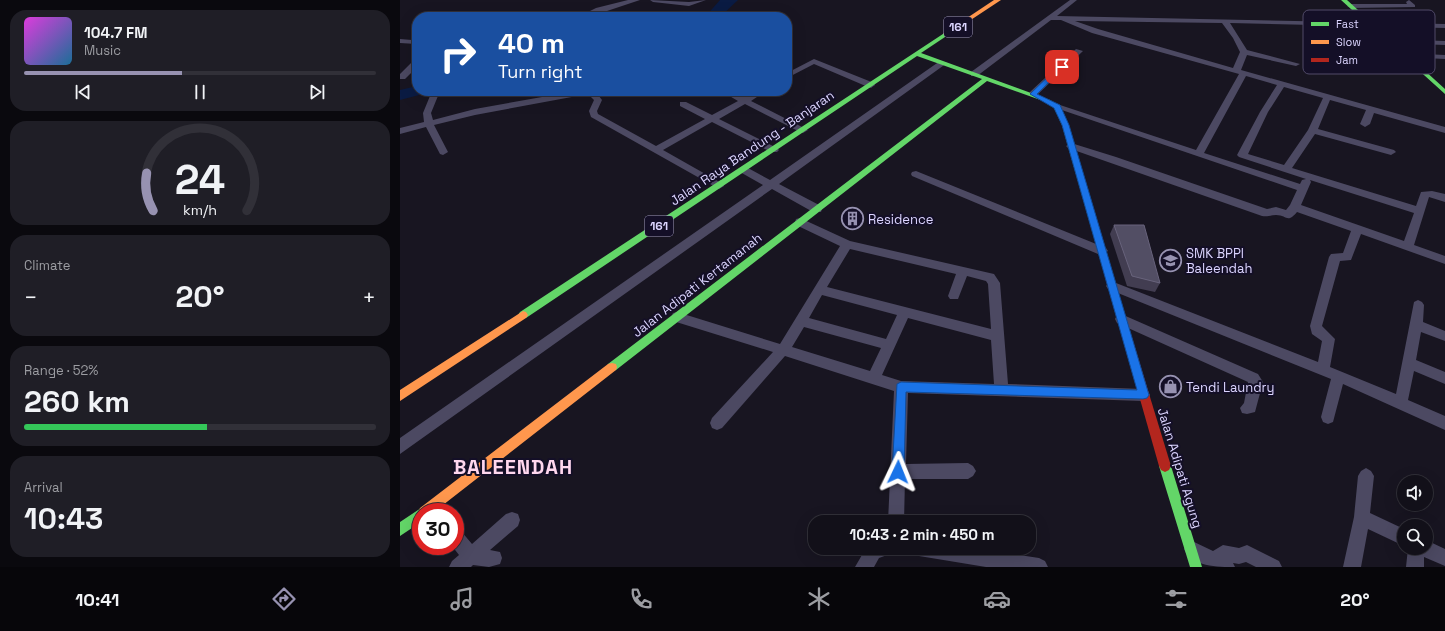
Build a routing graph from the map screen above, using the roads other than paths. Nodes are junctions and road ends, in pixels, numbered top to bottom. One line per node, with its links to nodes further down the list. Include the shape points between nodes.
1 (637, 0): 9 (street)
2 (653, 0): 3 (street, via 689,4)
3 (703, 0)
4 (998, 0): 25 (main road, Jalan Raya Bandung - Banjaran / 161)
5 (1074, 0): 13 (street)
6 (1344, 0): 8 (main road)
7 (1409, 2): 8 (street, via 1413,6)
8 (1351, 6): 10 (main road)
9 (599, 10): 11 (street); 12 (street)
10 (1355, 10)
11 (594, 12)
12 (604, 12)
13 (1050, 18): 14 (street); 35 (street)
14 (1064, 19): 15 (street, via 1180,24); 33 (street, via 1095,31)
15 (1225, 22): 16 (street); 24 (street)
16 (1303, 23)
17 (1435, 26): 18 (street)
18 (1445, 26)
19 (400, 40): 20 (street)
20 (412, 42)
21 (1435, 43): 22 (street)
22 (1445, 43)
23 (1079, 51): 43 (street)
24 (1244, 52): 29 (street); 33 (street)
25 (917, 54): 28 (main road); 41 (main road, Jalan Raya Bandung - Banjaran / 161)
26 (1435, 56): 27 (street)
27 (1445, 57)
28 (944, 63): 35 (main road); 72 (street)
29 (1296, 64)
30 (412, 67): 38 (street)
31 (792, 67): 32 (street)
32 (798, 70): 34 (street); 41 (street, via 814,61)
33 (1240, 72): 40 (street); 66 (street)
34 (792, 73)
35 (974, 74): 39 (main road)
36 (1426, 74): 42 (main road)
37 (412, 75): 38 (street)
38 (401, 77)
39 (986, 78): 43 (main road); 76 (main road, Jalan Adipati Kertamanah)
40 (1282, 83): 49 (street); 67 (street, via 1242,155)
41 (871, 85): 57 (main road, Jalan Raya Bandung - Banjaran / 161)
42 (1445, 92)
43 (1033, 94): 52 (main road)
44 (435, 96): 56 (street, via 427,113)
45 (563, 96): 56 (street, via 475,112)
46 (595, 96): 62 (street, via 598,100 594,115)
47 (735, 96): 50 (street)
48 (754, 96): 50 (street)
49 (1328, 96): 53 (street); 58 (street)
50 (745, 101): 54 (street); 57 (street)
51 (684, 104): 54 (street)
52 (1057, 107): 61 (main road, Jalan Adipati Agung); 66 (street)
53 (1371, 109): 55 (street); 59 (street)
54 (715, 118): 62 (street); 63 (street)
55 (1366, 124)
56 (429, 125): 60 (street); 64 (street)
57 (803, 130): 63 (main road, Jalan Raya Bandung - Banjaran / 161)
58 (1313, 130): 65 (street); 67 (street)
59 (1445, 130)
60 (400, 131)
61 (1071, 146): 75 (street, via 1113,158 1266,213 1276,211 1288,215); 82 (main road, Jalan Adipati Agung)
62 (656, 150): 71 (street)
63 (774, 150): 68 (main road, Jalan Raya Bandung - Banjaran / 161)
64 (443, 152)
65 (1391, 152)
66 (1199, 153): 73 (street)
67 (1287, 168): 70 (street)
68 (744, 170): 71 (main road, Jalan Raya Bandung - Banjaran / 161); 72 (street)
69 (916, 174): 82 (street)
70 (1309, 175): 73 (street); 77 (street)
71 (719, 186): 106 (main road, Jalan Raya Bandung - Banjaran / 161)
72 (772, 186): 76 (street); 112 (street)
73 (1304, 188): 75 (street)
74 (1445, 198): 77 (street, via 1426,193)
75 (1295, 207): 79 (street)
76 (817, 210): 78 (main road, Jalan Adipati Kertamanah)
77 (1419, 211): 81 (street)
78 (800, 222): 80 (street); 90 (main road, Jalan Adipati Kertamanah)
79 (1357, 230): 81 (street); 99 (street, via 1347,257 1335,257 1316,326 1329,340)
80 (847, 244): 84 (street); 86 (street)
81 (1408, 247): 83 (street)
82 (1102, 251): 85 (main road, Jalan Adipati Agung)
83 (1445, 260)
84 (963, 270): 87 (street); 94 (street, via 988,276 993,280)
85 (1112, 286): 91 (main road, Jalan Adipati Agung); 99 (street)
86 (820, 290): 89 (street); 92 (street)
87 (954, 296)
88 (1418, 305): 93 (street)
89 (905, 312): 94 (street); 96 (street)
90 (677, 317): 97 (street); 116 (main road, Jalan Adipati Kertamanah)
91 (1121, 319): 105 (main road, Jalan Adipati Agung); 108 (street, via 1252,378 1256,382 1250,407)
92 (801, 321): 96 (street); 97 (street)
93 (1416, 325): 95 (street); 98 (street)
94 (996, 336): 104 (street)
95 (1445, 336)
96 (889, 345): 102 (street)
97 (783, 350): 102 (street); 110 (street)
98 (1409, 363): 101 (street); 107 (street)
99 (1323, 370): 100 (street)
100 (1338, 376): 107 (street); 109 (street)
101 (1445, 378)
102 (873, 379): 103 (street)
103 (901, 387): 104 (street); 114 (street)
104 (1001, 390): 105 (street)
105 (1143, 395): 124 (main road, Jalan Adipati Agung)
106 (400, 396)
107 (1402, 402): 111 (street)
108 (1247, 408)
109 (1328, 417)
110 (717, 423)
111 (1445, 423)
112 (400, 448)
113 (968, 471): 114 (street)
114 (898, 472): 117 (street)
115 (1366, 476): 118 (street)
116 (437, 503)
117 (896, 515)
118 (1362, 517): 122 (street); 138 (street)
119 (512, 520): 129 (street)
120 (412, 522): 121 (main road, Jalan Adipati Kertamanah)
121 (400, 530)
122 (1397, 534)
123 (464, 548): 129 (street)
124 (1191, 548): 132 (street); 136 (main road, Jalan Adipati Agung)
125 (1433, 552): 131 (street)
126 (872, 555): 134 (street)
127 (963, 555): 135 (street)
128 (1415, 555): 139 (street)
129 (470, 556): 130 (street, via 482,560); 133 (street)
130 (494, 558)
131 (1445, 558)
132 (1221, 564): 137 (street, via 1224,553 1239,556 1247,553)
133 (458, 567)
134 (864, 567)
135 (1039, 567)
136 (1196, 567)
137 (1273, 567)
138 (1352, 567)
139 (1414, 567)

